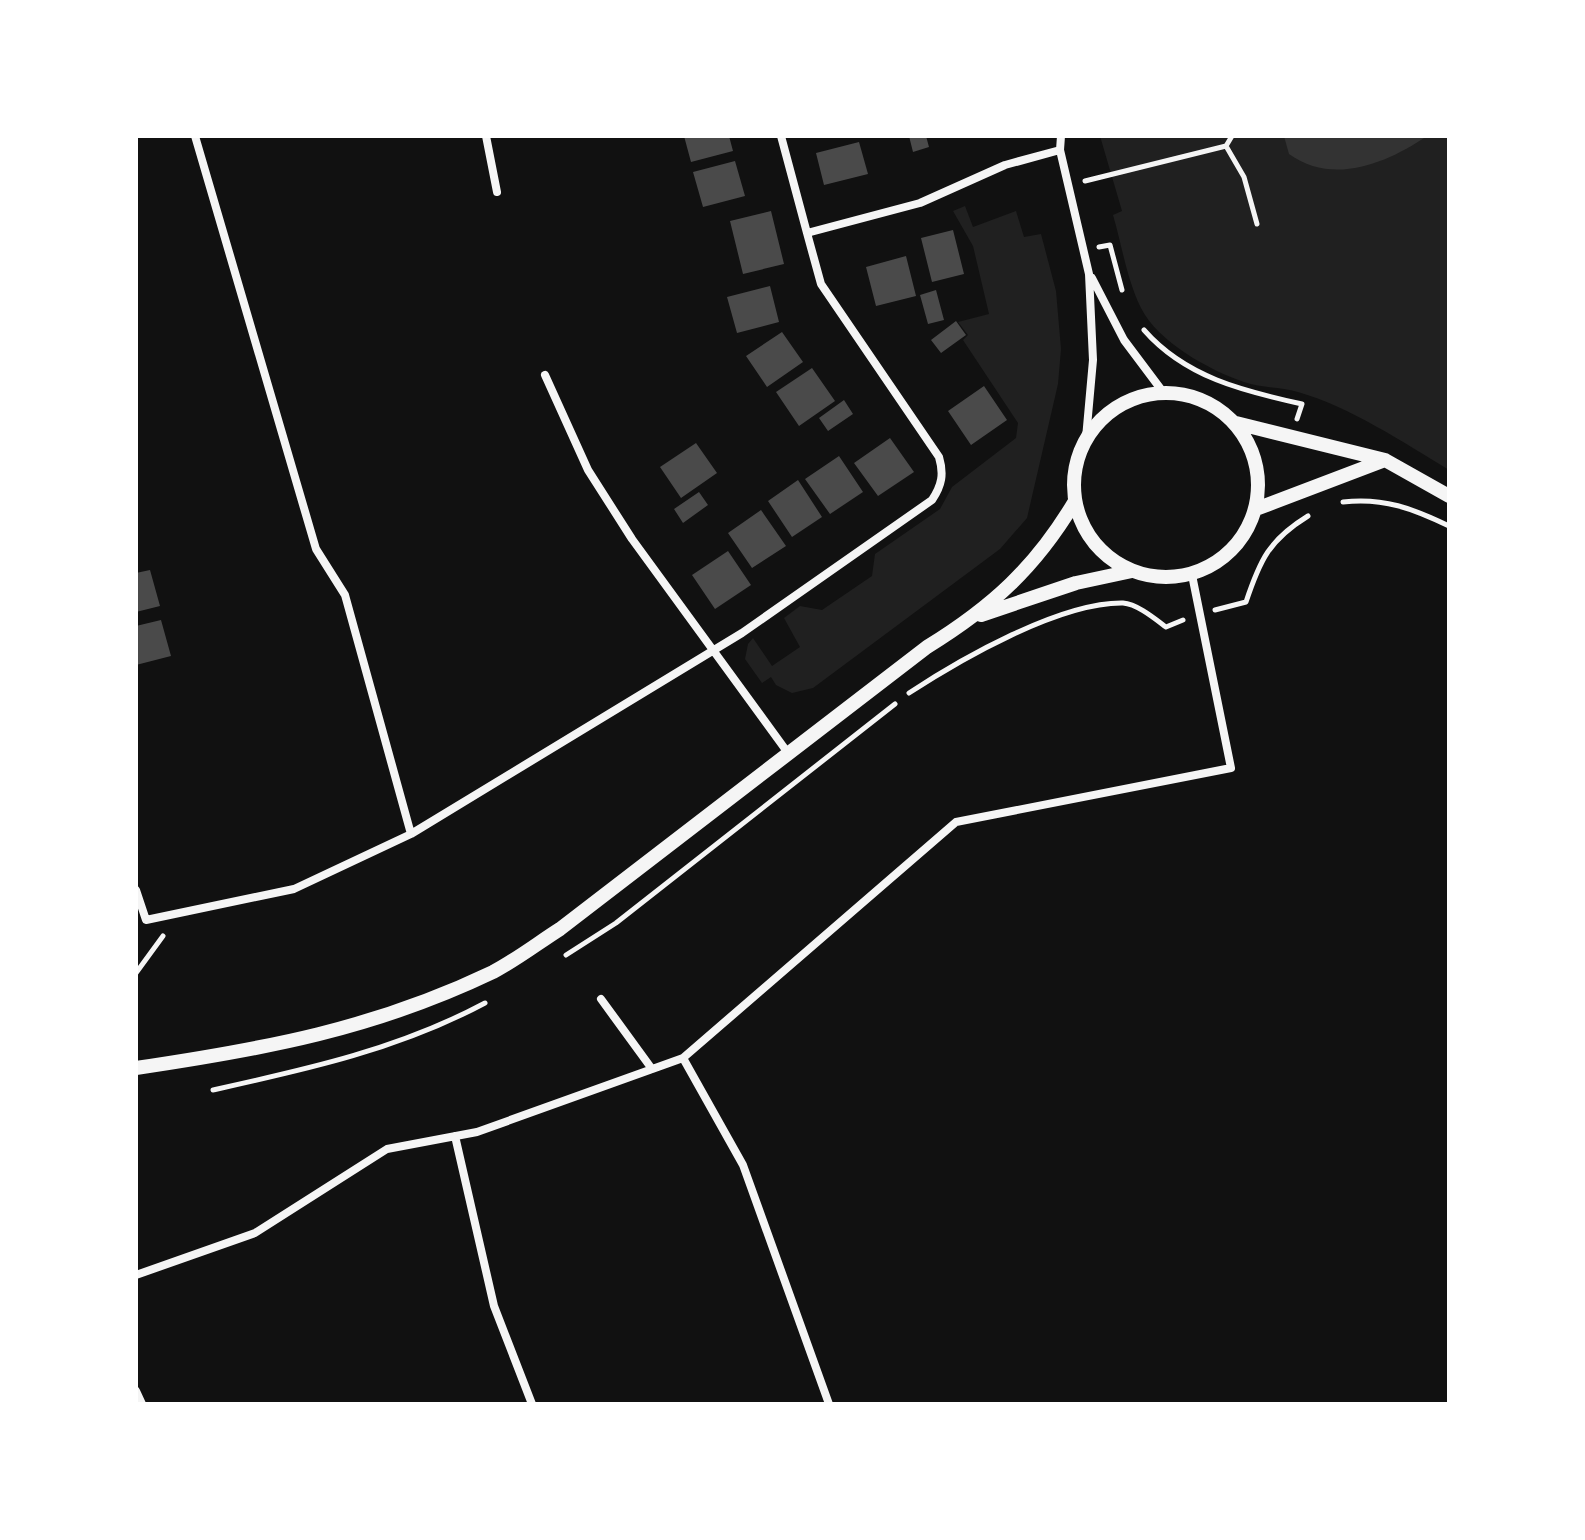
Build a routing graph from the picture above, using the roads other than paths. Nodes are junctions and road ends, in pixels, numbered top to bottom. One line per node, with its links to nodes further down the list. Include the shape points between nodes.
1 (195, 136): 22 (street, via 316,549 345,595)
2 (486, 136): 6 (street)
3 (781, 136): 7 (street)
4 (1061, 136): 5 (street)
5 (1060, 150): 7 (street, via 1005,165 920,203); 8 (street)
6 (497, 192)
7 (807, 233): 20 (street, via 821,284 939,457 940,488 932,500)
8 (1089, 274): 10 (street, via 1124,340); 12 (street, via 1093,360)
9 (545, 375): 20 (street, via 588,470)
10 (1163, 392): 11 (street, via 1190,395); 12 (street, via 1136,397 1108,413)
11 (1236, 423): 13 (street); 16 (street, via 1259,477)
12 (1086, 438): 15 (street, via 1075,468)
13 (1385, 460): 14 (street); 16 (street)
14 (1449, 496)
15 (1075, 501): 17 (street, via 1086,532 1106,555); 19 (street, via 1049,545)
16 (1256, 509): 18 (street, via 1243,538 1220,561)
17 (1132, 571): 18 (street, via 1161,578); 19 (street, via 1076,583)
18 (1192, 575): 26 (street, via 1231,768 956,822)
19 (977, 616): 21 (street, via 927,647)
20 (714, 650): 21 (street); 22 (street)
21 (788, 753): 27 (street, via 560,929 495,971 405,1010 306,1040)
22 (411, 834): 24 (street, via 294,889)
23 (136, 890): 24 (street)
24 (141, 921)
25 (601, 999): 28 (street)
26 (683, 1058): 28 (street); 34 (street, via 743,1165)
27 (136, 1068)
28 (652, 1069): 29 (street)
29 (455, 1136): 30 (street, via 387,1149 255,1233); 33 (street, via 494,1306)
30 (136, 1275)
31 (136, 1391): 32 (street)
32 (142, 1404)
33 (532, 1404)
34 (829, 1404)

